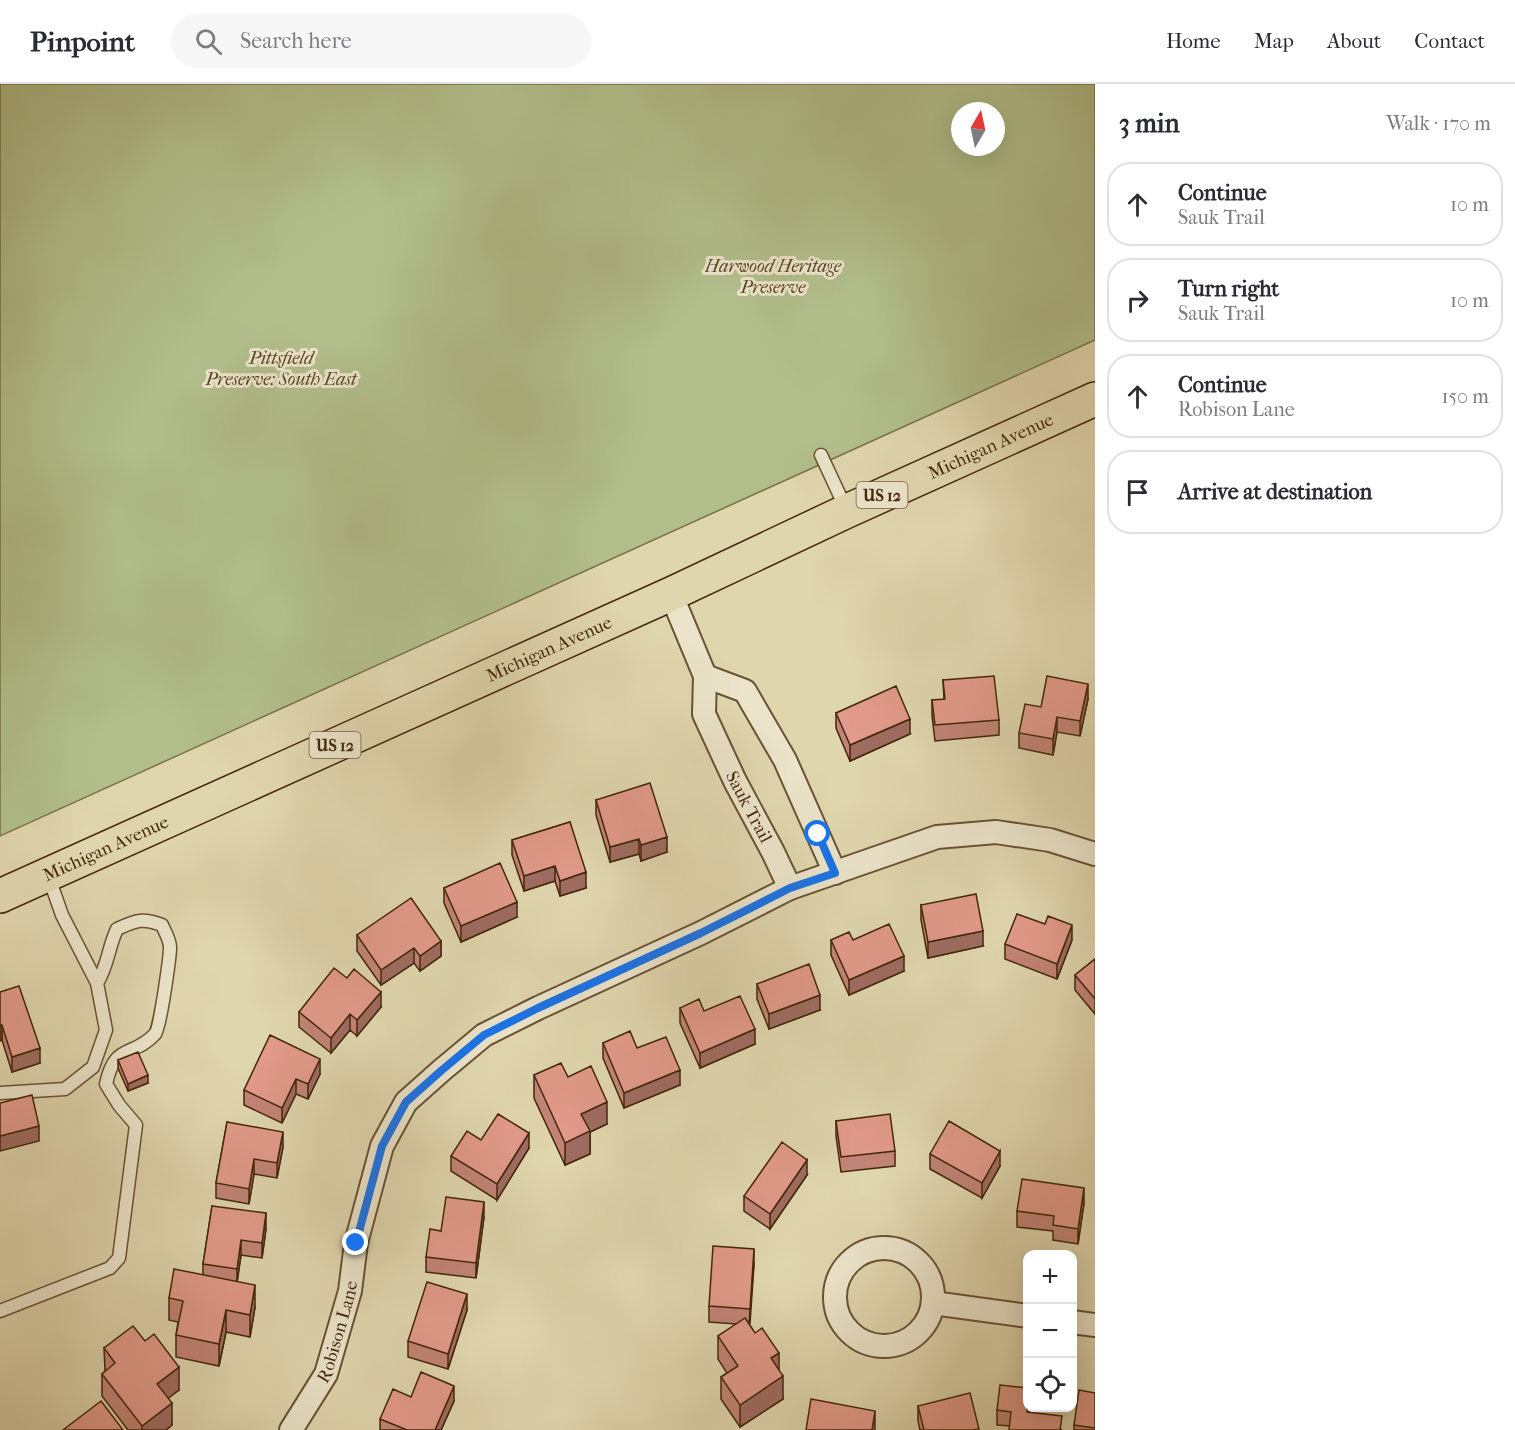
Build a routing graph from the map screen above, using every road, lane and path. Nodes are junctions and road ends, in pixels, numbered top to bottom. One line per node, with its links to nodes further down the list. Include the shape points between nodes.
1 (1095, 399): 3 (highway, Michigan Avenue / US 12)
2 (821, 455): 3 (lane)
3 (847, 511): 4 (highway, Michigan Avenue / US 12)
4 (671, 594): 5 (street, Sauk Trail); 8 (highway, Michigan Avenue / US 12)
5 (705, 676): 7 (street, via 745,691 785,760); 9 (street, Sauk Trail, via 704,714)
6 (1095, 854): 7 (street, via 1050,840 996,832 937,837)
7 (835, 873): 9 (street)
8 (48, 874): 10 (highway, Michigan Avenue / US 12); 11 (lane, via 62,915)
9 (790, 888): 18 (street, Robison Lane, via 484,1035 406,1102 382,1146 356,1243 350,1291 326,1374)
10 (0, 896)
11 (97, 983): 12 (lane, via 106,1030 93,1067 65,1089); 14 (lane, via 117,929 148,919 162,925 171,944 158,1031 147,1041 120,1053 110,1067 106,1084 136,1125 119,1258 110,1268)
12 (0, 1093)
13 (933, 1303): 13 (street, via 926,1271 915,1258 884,1247 853,1258 842,1270 836,1286 839,1317 860,1340 875,1345 891,1346 919,1331); 15 (street)
14 (0, 1311)
15 (1023, 1315)
16 (1077, 1323): 17 (street)
17 (1095, 1325)
18 (291, 1430)

